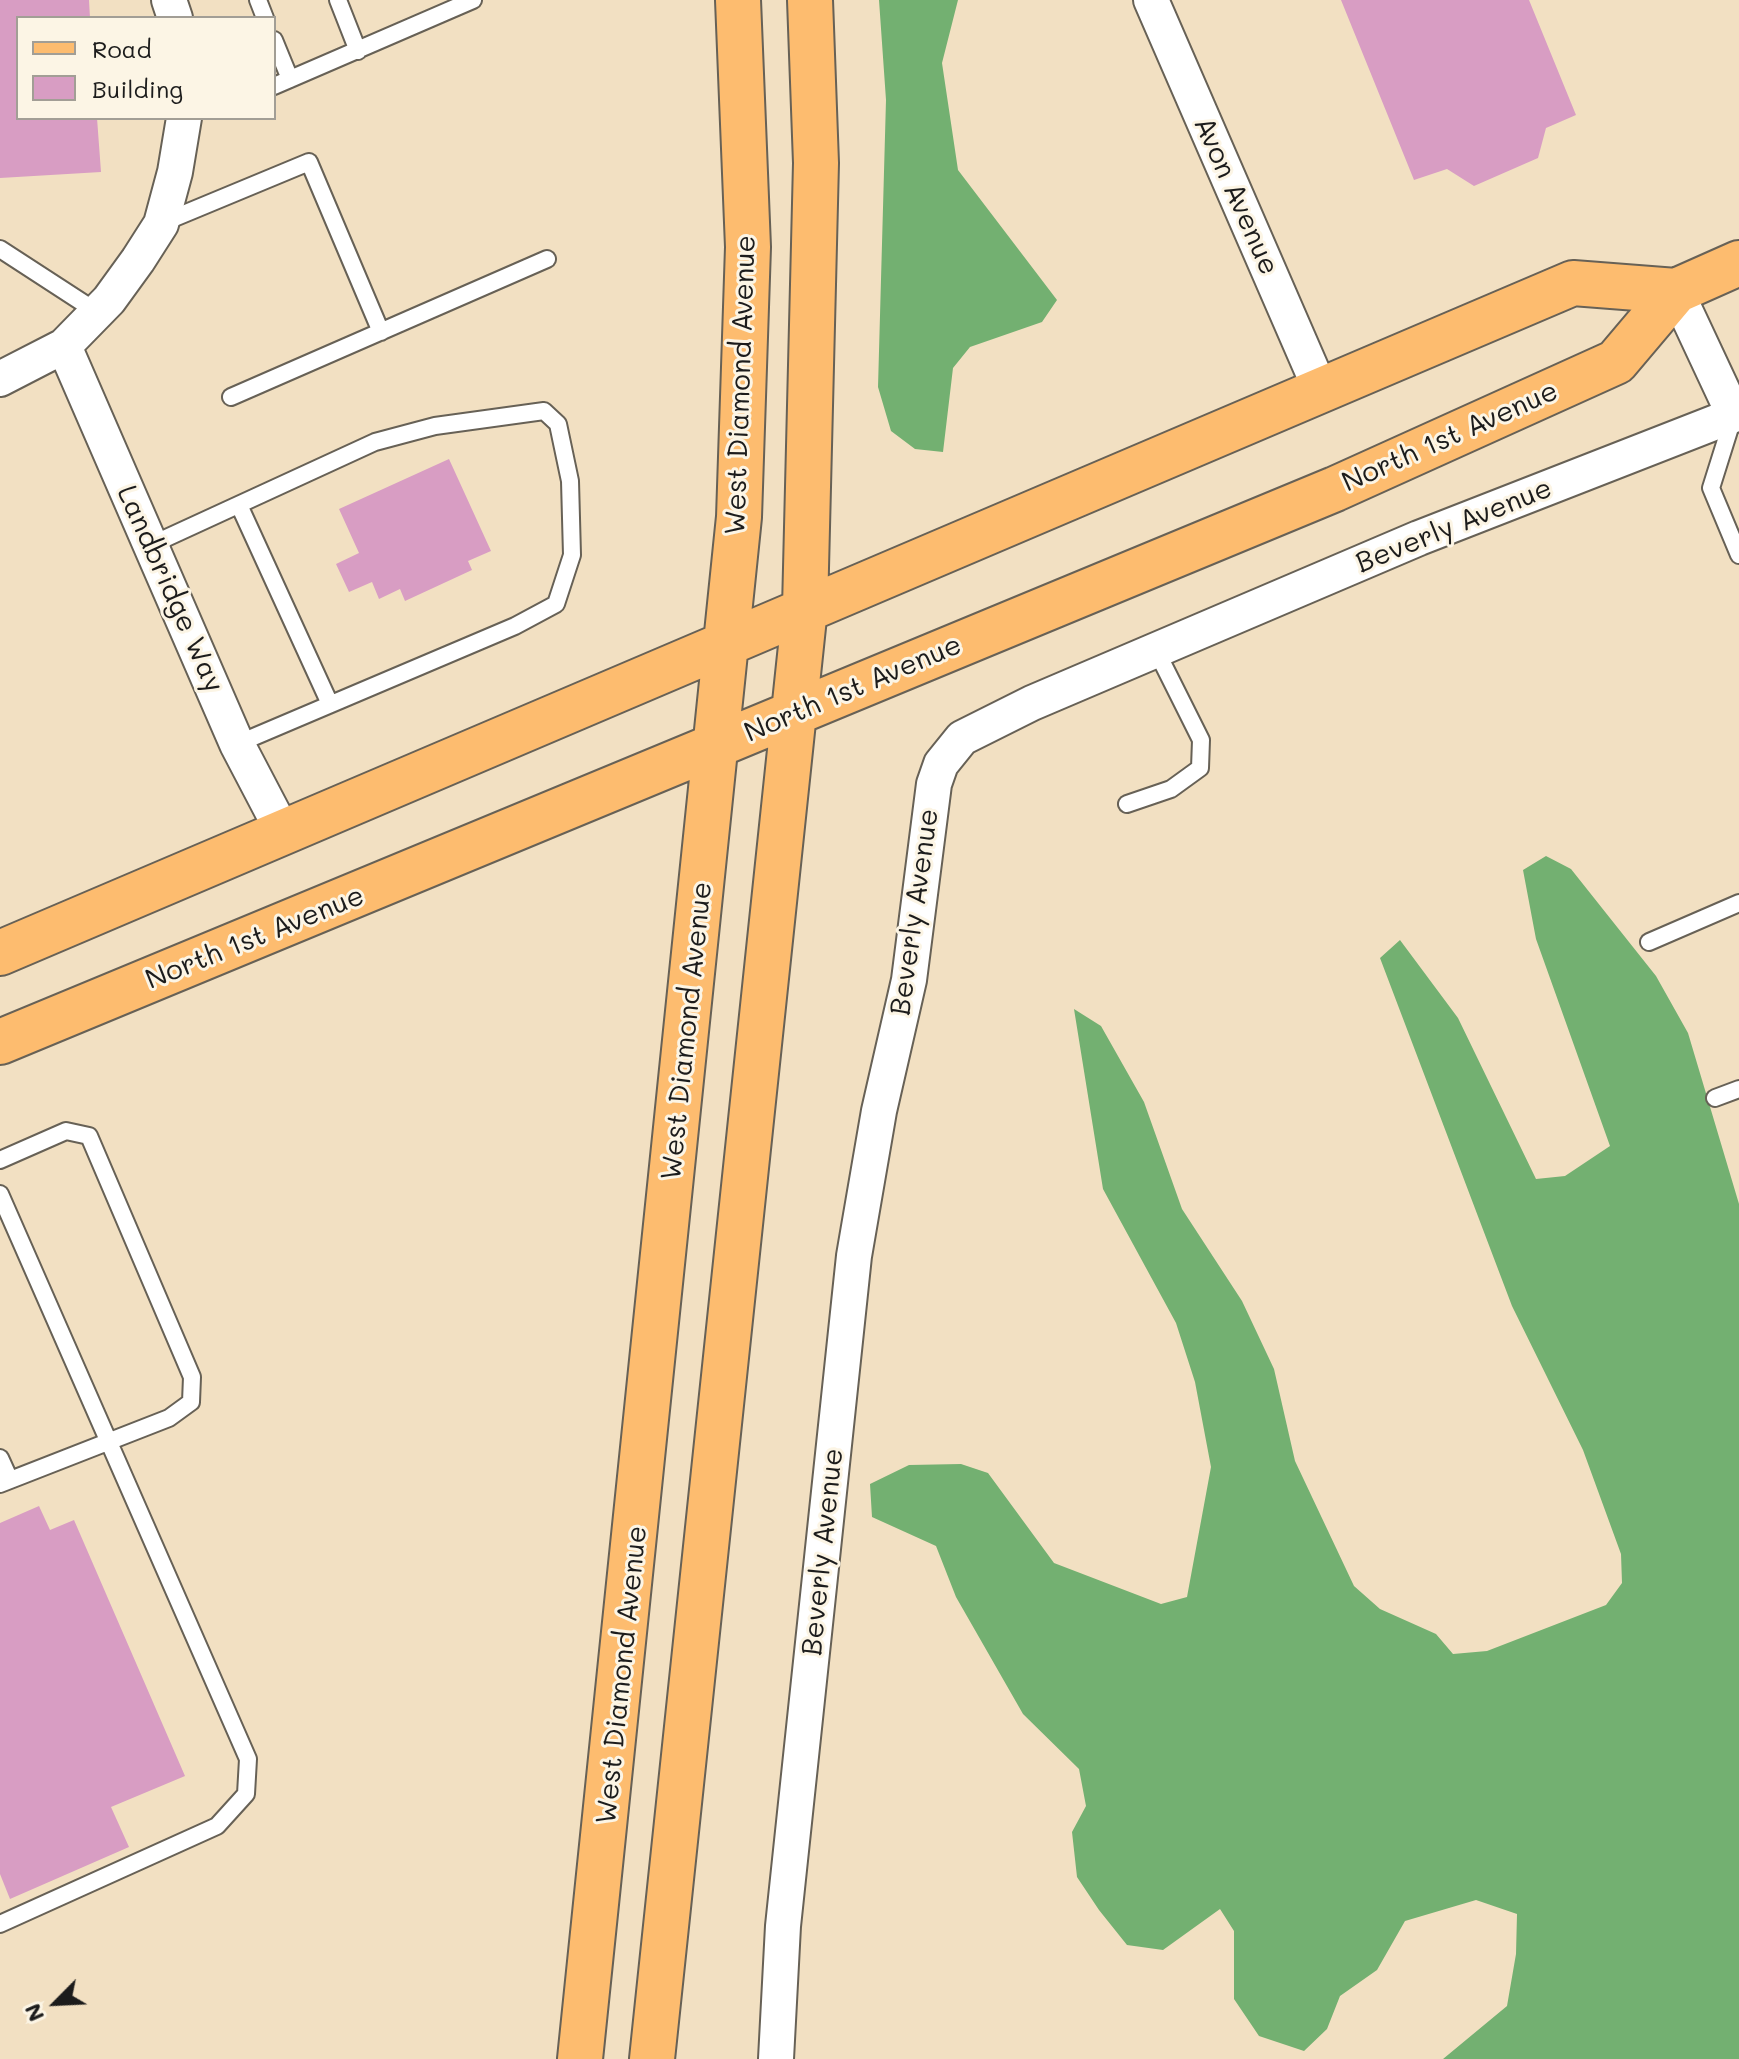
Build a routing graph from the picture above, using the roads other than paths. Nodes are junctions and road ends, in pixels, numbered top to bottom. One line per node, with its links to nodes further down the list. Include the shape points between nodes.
1 (338, 0): 8 (lane)
2 (473, 0): 6 (lane)
3 (738, 0): 27 (main road, West Diamond Avenue, via 748,247 739,517)
4 (810, 0): 26 (main road, via 816,163)
5 (1151, 0): 20 (street, Avon Avenue)
6 (439, 7): 8 (lane)
7 (276, 50): 9 (lane)
8 (358, 51): 9 (lane)
9 (282, 82)
10 (189, 120): 11 (street)
11 (161, 224): 16 (street); 17 (lane, via 309,162)
12 (0, 249): 16 (lane)
13 (547, 259): 17 (lane)
14 (1739, 263): 15 (main road, North 1st Avenue)
15 (1676, 291): 20 (main road, North 1st Avenue, via 1573,283); 22 (street); 30 (main road, North 1st Avenue, via 1616,362 1335,489)
16 (97, 312): 18 (street)
17 (381, 332): 21 (lane)
18 (64, 346): 19 (street); 24 (street, Landbridge Way)
19 (2, 372)
20 (1321, 391): 26 (main road, North 1st Avenue)
21 (231, 397)
22 (1738, 416): 25 (lane, via 1711,488); 28 (street, Beverly Avenue, via 1419,538)
23 (239, 505): 24 (lane); 29 (lane); 29 (lane, via 375,442 435,426 544,411 558,424 570,481 572,555 556,604)
24 (151, 545): 31 (street, Landbridge Way)
25 (1739, 555)
26 (805, 608): 27 (main road, North 1st Avenue); 30 (main road)
27 (726, 642): 32 (main road, West Diamond Avenue); 34 (main road, North 1st Avenue)
28 (1157, 652): 33 (lane, via 1201,740 1200,768 1171,789); 49 (street, Beverly Avenue, via 962,738 941,764 934,784 909,980 854,1256 783,1926)
29 (330, 704): 31 (lane)
30 (794, 714): 32 (main road, North 1st Avenue); 48 (main road)
31 (237, 744): 34 (street, Landbridge Way)
32 (716, 747): 38 (main road, North 1st Avenue); 47 (main road, West Diamond Avenue)
33 (1127, 804)
34 (282, 830): 37 (main road, North 1st Avenue)
35 (1739, 903): 36 (lane)
36 (1649, 942)
37 (0, 953)
38 (0, 1042)
39 (1739, 1089): 40 (lane)
40 (1715, 1098)
41 (0, 1160): 43 (lane, via 66,1131 89,1136 192,1377 191,1402 169,1418)
42 (0, 1194): 43 (lane)
43 (110, 1440): 45 (lane); 46 (lane, via 248,1759 246,1794 217,1826)
44 (0, 1458): 45 (lane)
45 (5, 1482)
46 (0, 1924)
47 (580, 2059)
48 (652, 2059)
49 (776, 2059)

